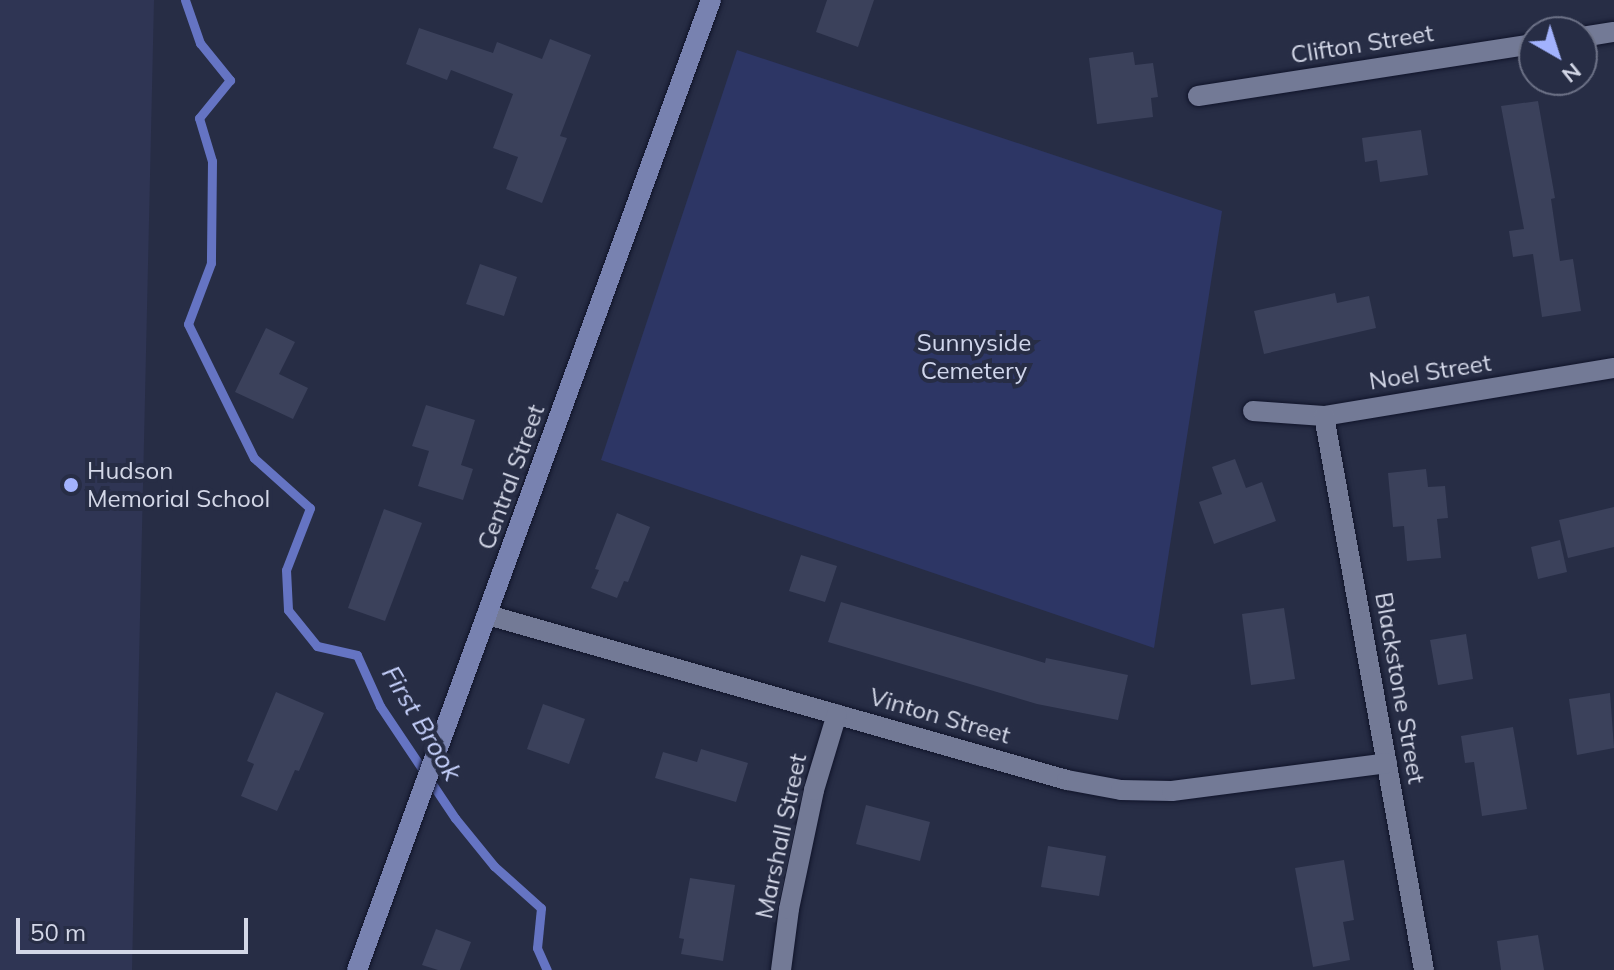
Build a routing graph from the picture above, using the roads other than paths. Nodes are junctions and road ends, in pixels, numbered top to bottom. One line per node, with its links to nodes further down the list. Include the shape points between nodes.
1 (711, 0): 7 (street, Central Street)
2 (1518, 46): 3 (street, Clifton Street)
3 (1198, 96)
4 (1614, 368): 6 (street, Noel Street)
5 (1253, 411): 6 (street, Noel Street)
6 (1324, 416): 9 (street, Blackstone Street)
7 (488, 615): 8 (street, Vinton Street); 10 (street, Central Street)
8 (837, 714): 9 (street, Vinton Street, via 1067,780 1121,790 1172,791); 11 (street, Marshall Street, via 814,790)
9 (1387, 763): 12 (street, Blackstone Street)
10 (357, 970)
11 (781, 970)
12 (1424, 970)

